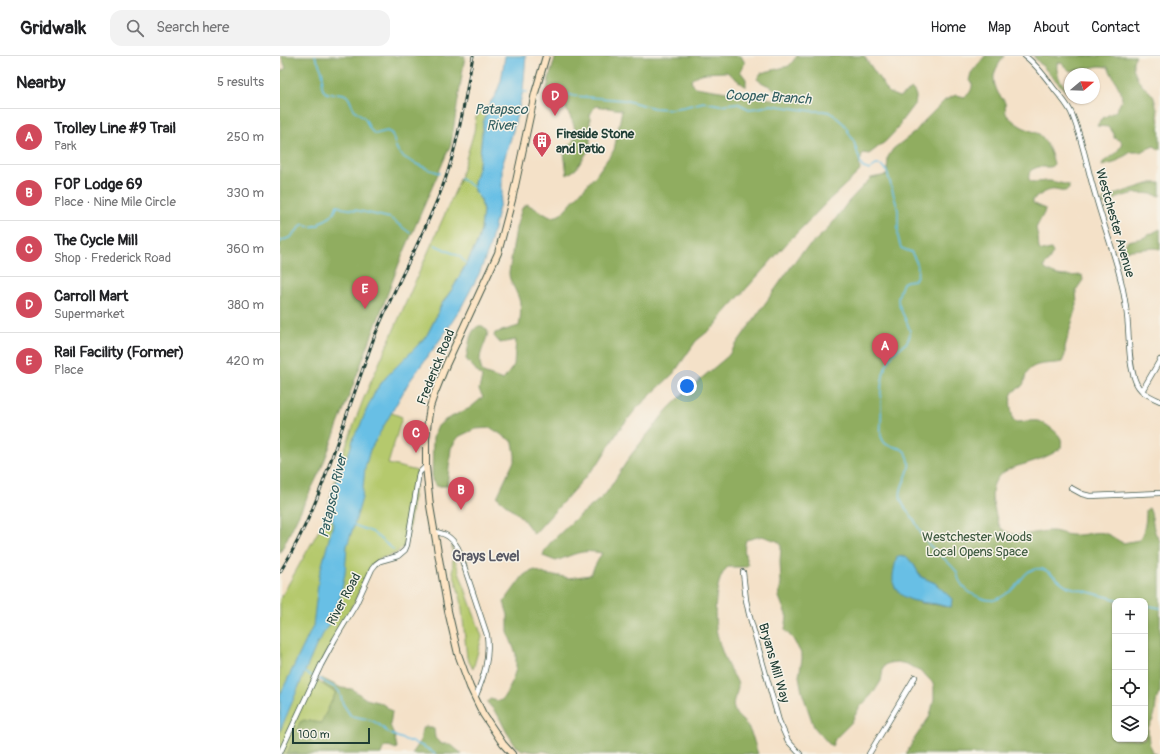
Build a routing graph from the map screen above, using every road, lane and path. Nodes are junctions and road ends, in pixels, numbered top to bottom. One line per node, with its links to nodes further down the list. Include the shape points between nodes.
1 (546, 56): 6 (main road, Frederick Road, via 498,253 446,365 430,407)
2 (1025, 56): 4 (street, Westchester Avenue, via 1041,71 1074,120 1123,290 1135,380)
3 (1160, 360): 4 (street)
4 (1142, 391): 5 (street)
5 (1160, 400)
6 (426, 466): 9 (main road, Frederick Road); 13 (street, River Road, via 419,473 405,550 398,556 380,561 372,569 356,604 321,666)
7 (1071, 488): 8 (street, via 1090,496)
8 (1160, 493)
9 (434, 532): 12 (main road, Frederick Road, via 455,642); 12 (street, via 447,535 458,548 487,635 489,647 486,668)
10 (743, 572): 15 (street, Bryans Mill Way, via 749,614 782,731)
11 (916, 677): 16 (street)
12 (475, 698): 14 (main road, Frederick Road, via 493,729)
13 (280, 754)
14 (512, 754)
15 (800, 754)
16 (869, 754)

